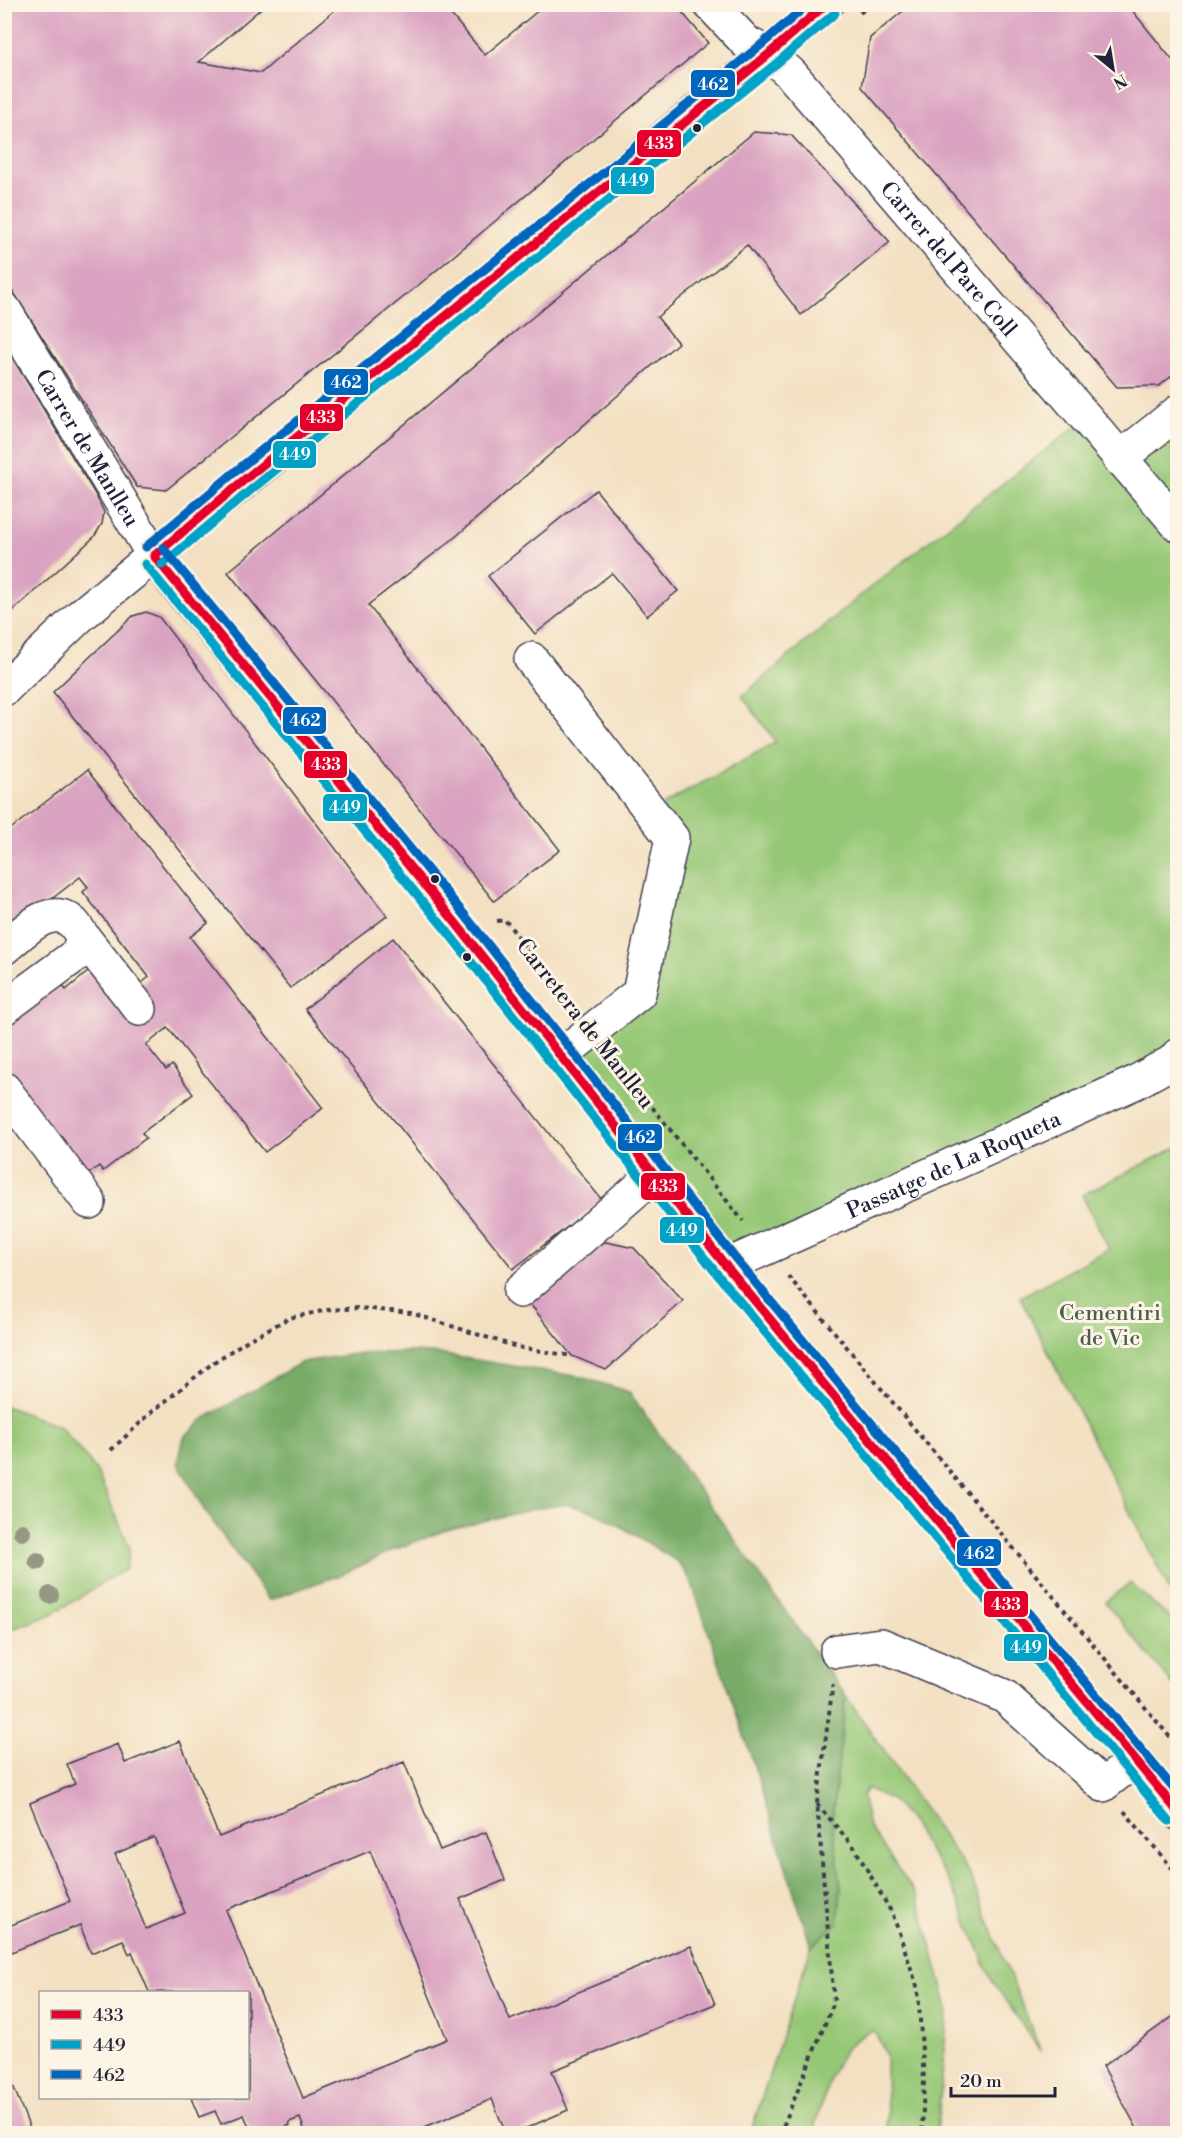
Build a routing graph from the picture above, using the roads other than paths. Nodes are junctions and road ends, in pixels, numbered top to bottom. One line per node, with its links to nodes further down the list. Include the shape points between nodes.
1 (710, 4): 3 (street, Carrer del Pare Coll, via 747,43)
2 (827, 4): 3 (street)
3 (770, 54): 6 (street, Carrer del Pare Coll); 8 (street)
4 (4, 309): 8 (street, Carrer de Manlleu)
5 (1178, 412): 6 (street)
6 (1119, 459): 7 (street, Carrer del Pare Coll)
7 (1178, 525)
8 (154, 556): 10 (street, via 80,616); 16 (street, Carretera de Manlleu)
9 (531, 659): 16 (street, via 672,838 639,993)
10 (4, 689)
11 (84, 938): 12 (street, via 61,915 44,917); 13 (street, via 77,954); 14 (street)
12 (4, 948)
13 (4, 1008)
14 (140, 1009)
15 (1178, 1055): 20 (street, Passatge de La Roqueta, via 1134,1083)
16 (560, 1056): 18 (street, Carretera de Manlleu)
17 (4, 1089): 19 (street)
18 (654, 1175): 20 (street, Carretera de Manlleu); 21 (street)
19 (89, 1202)
20 (726, 1266): 23 (street, Carretera de Manlleu)
21 (520, 1292)
22 (837, 1651): 23 (street, via 881,1645 1004,1696 1103,1785)
23 (1134, 1761): 24 (street, Carretera de Manlleu)
24 (1178, 1813)

